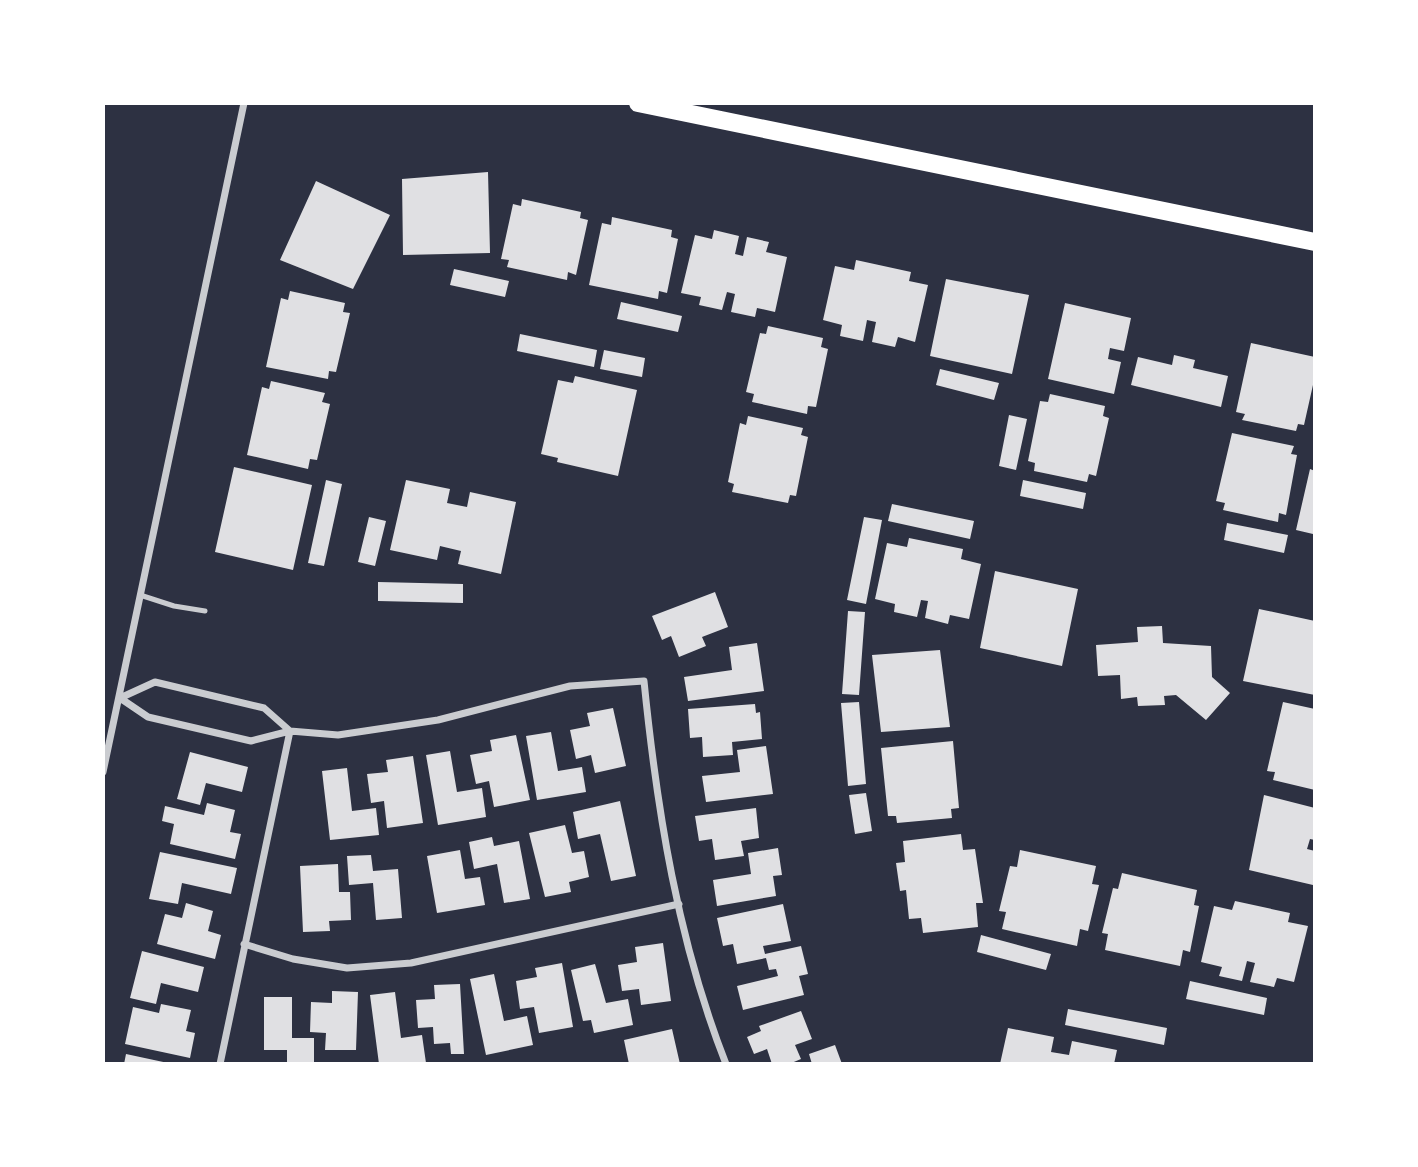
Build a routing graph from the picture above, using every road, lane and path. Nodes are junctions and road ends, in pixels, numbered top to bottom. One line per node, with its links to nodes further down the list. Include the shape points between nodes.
1 (244, 103): 4 (street)
2 (638, 103): 3 (main road)
3 (1315, 243)
4 (139, 595): 5 (lane); 6 (street)
5 (205, 611)
6 (120, 698): 7 (street, via 148,717 251,741); 7 (street, via 155,682 264,708); 8 (street)
7 (290, 732): 9 (street, via 338,735 438,720 570,686 644,681 651,752); 10 (street)
8 (103, 772)
9 (679, 904): 10 (street, via 411,963 347,968); 12 (street, via 692,971)
10 (244, 944): 11 (street)
11 (220, 1064)
12 (726, 1064)

